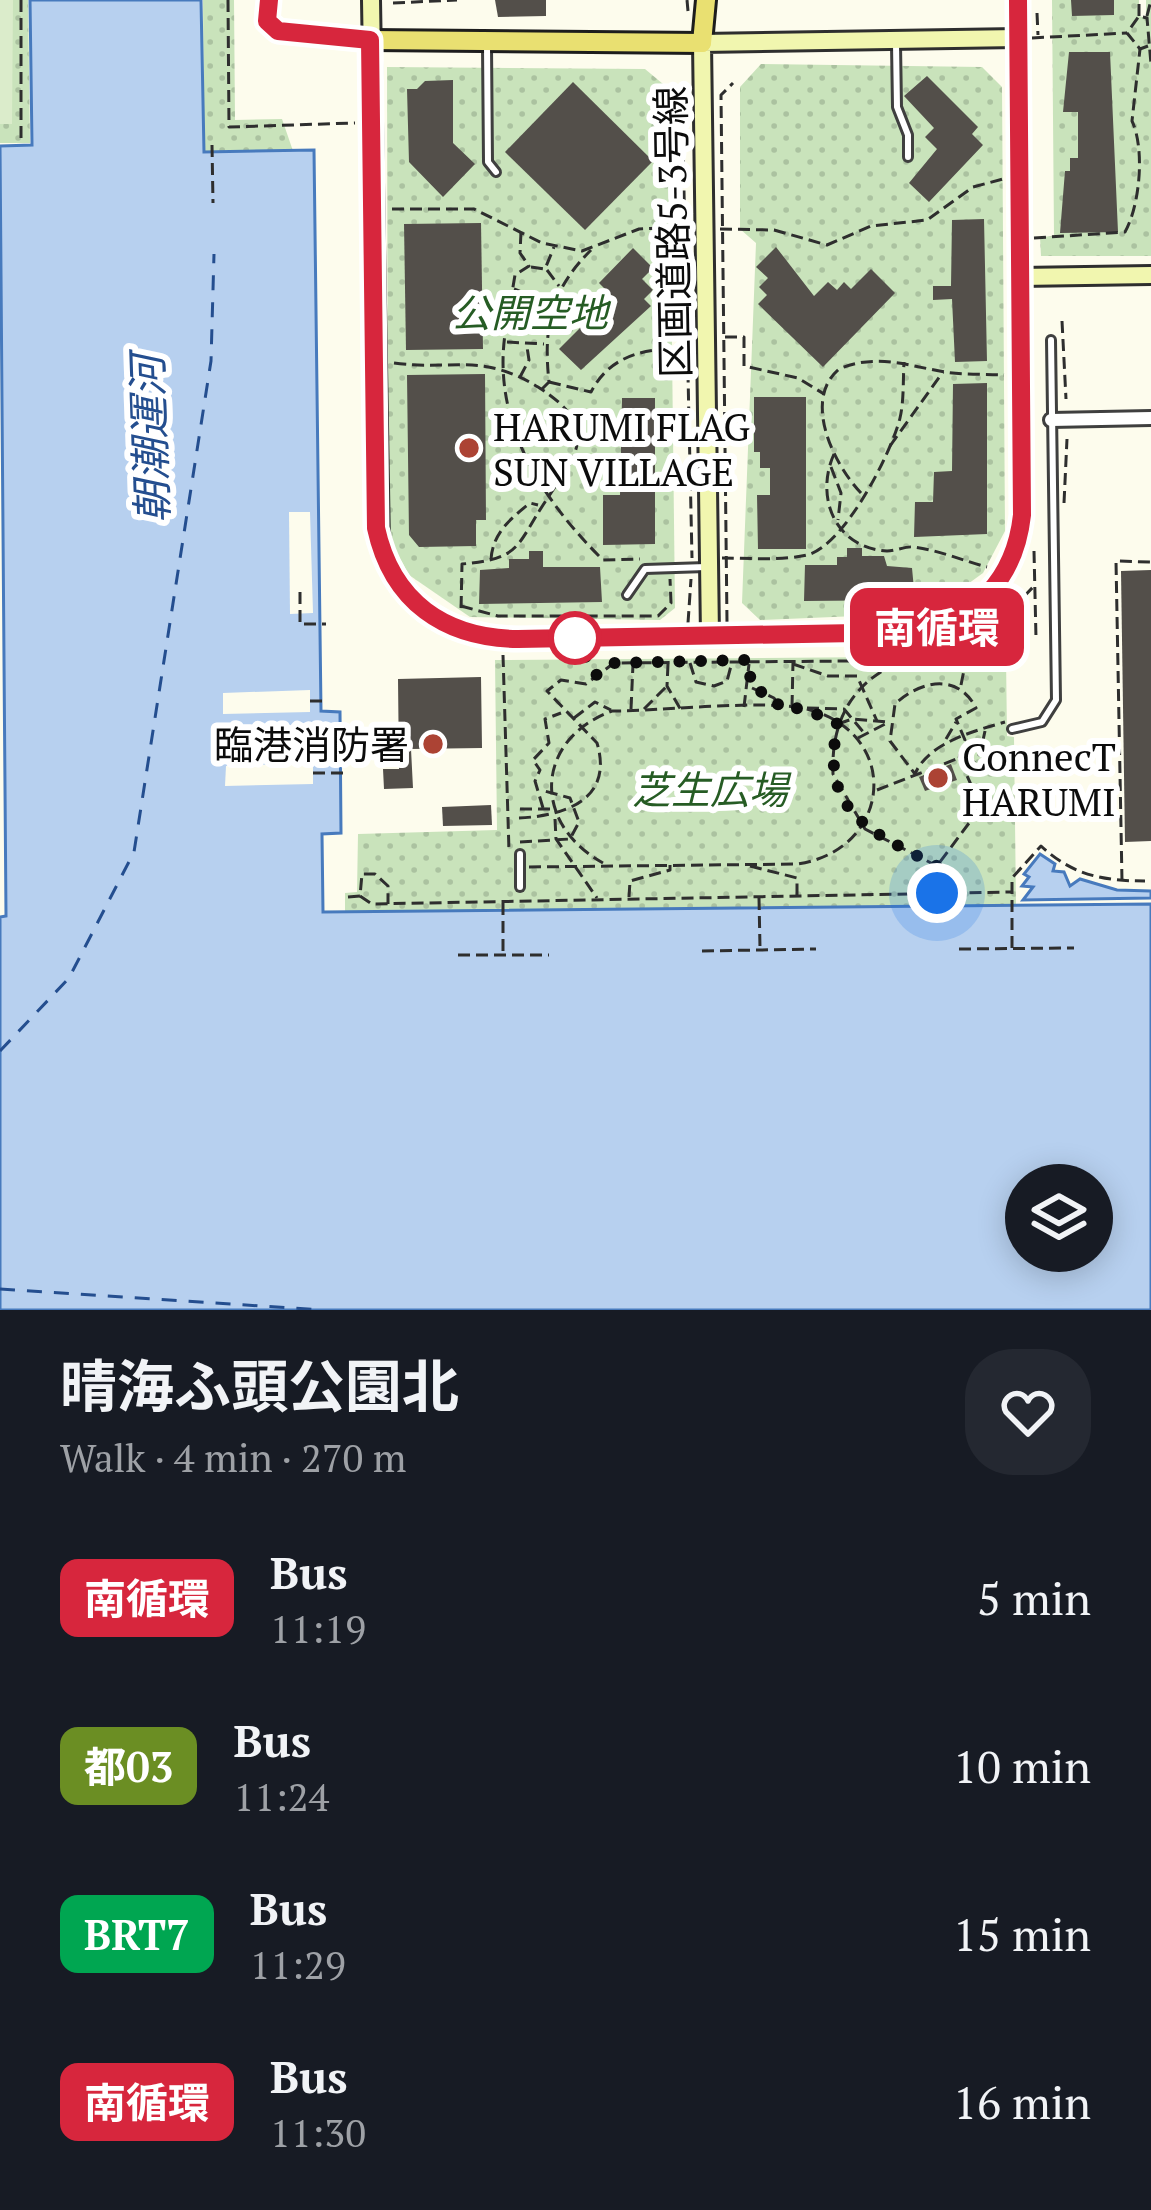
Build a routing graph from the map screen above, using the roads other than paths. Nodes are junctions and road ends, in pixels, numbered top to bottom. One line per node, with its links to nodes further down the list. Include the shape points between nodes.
1 (371, 0): 6 (street)
2 (1018, 0): 5 (street)
3 (268, 1): 6 (lane, via 267,21 278,31)
4 (698, 4): 9 (main road)
5 (1018, 38): 7 (street); 13 (street)
6 (370, 40): 8 (main road); 19 (street, via 380,546 396,581 417,606 460,632 496,639)
7 (896, 40): 9 (street); 10 (lane)
8 (488, 43): 9 (main road); 11 (lane, via 488,162)
9 (702, 43): 17 (street, 区画道路5-3号線)
10 (908, 158)
11 (496, 172)
12 (1151, 274): 13 (street)
13 (1020, 277): 19 (street, via 1022,515 1006,572 975,608 924,630)
14 (1051, 340): 16 (lane)
15 (1151, 418): 16 (street)
16 (1051, 420): 20 (lane, via 1056,700 1042,722)
17 (709, 563): 18 (lane, via 645,569); 19 (street, 区画道路5-3号線)
18 (628, 595)
19 (716, 641)
20 (1012, 729)
21 (520, 854): 22 (lane)
22 (515, 887)

